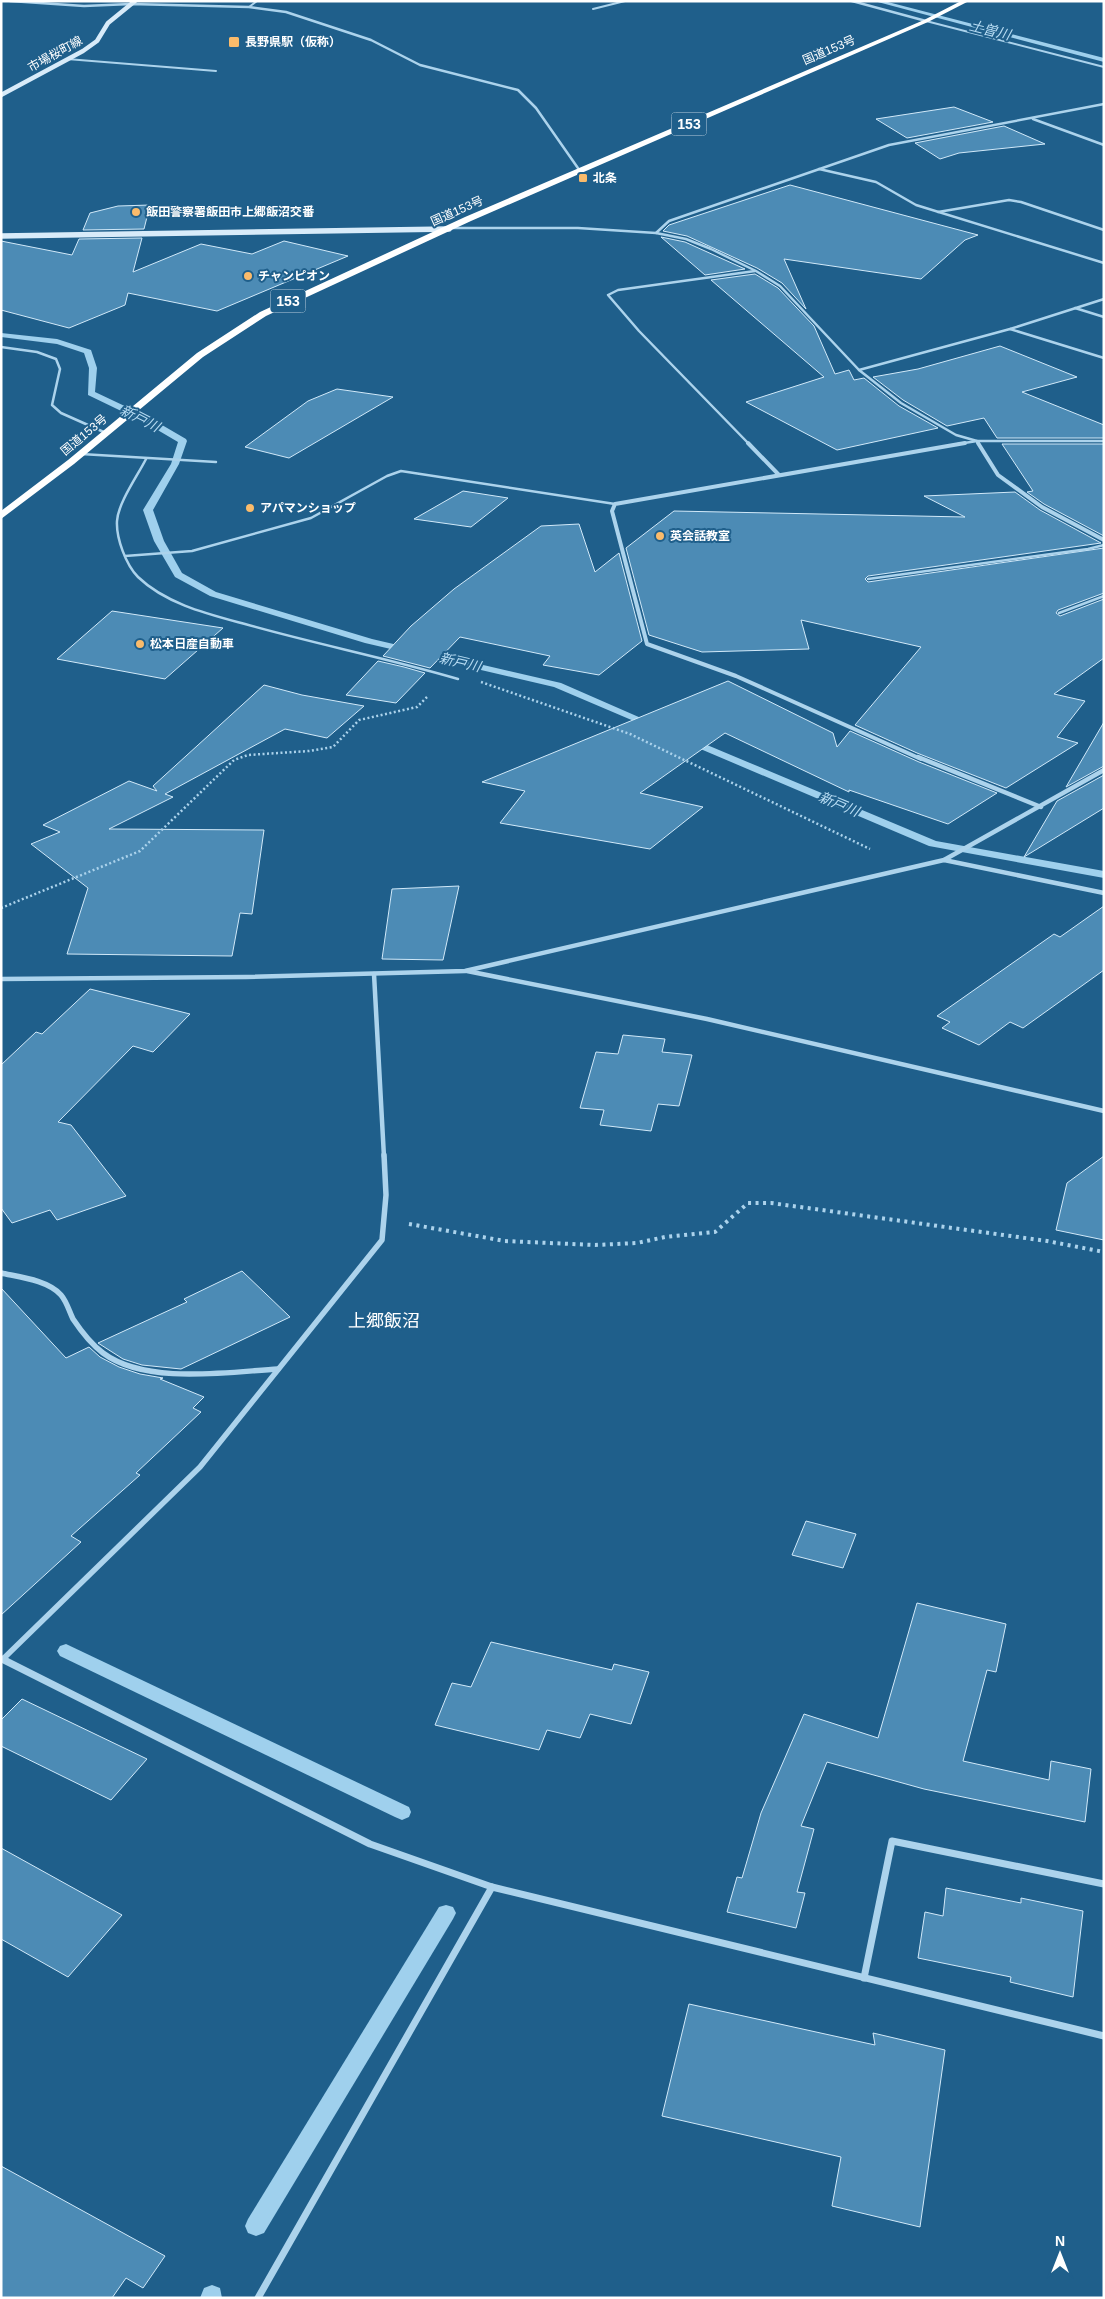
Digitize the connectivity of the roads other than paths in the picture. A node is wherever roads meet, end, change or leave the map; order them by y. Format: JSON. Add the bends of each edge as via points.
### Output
{"nodes":[{"id":1,"x":10,"y":1,"type":"edge"},
{"id":2,"x":257,"y":1,"type":"edge"},
{"id":3,"x":625,"y":1,"type":"edge"},
{"id":4,"x":852,"y":1,"type":"edge"},
{"id":5,"x":966,"y":1,"type":"edge"},
{"id":6,"x":133,"y":3,"type":"edge"},
{"id":7,"x":249,"y":7,"type":"junction"},
{"id":8,"x":592,"y":9,"type":"dead end"},
{"id":9,"x":928,"y":20,"type":"junction"},
{"id":10,"x":67,"y":60,"type":"junction"},
{"id":11,"x":1104,"y":67,"type":"edge"},
{"id":12,"x":216,"y":71,"type":"dead end"},
{"id":13,"x":1,"y":95,"type":"edge"},
{"id":14,"x":1104,"y":104,"type":"edge"},
{"id":15,"x":1032,"y":118,"type":"junction"},
{"id":16,"x":1104,"y":145,"type":"edge"},
{"id":17,"x":818,"y":169,"type":"junction"},
{"id":18,"x":580,"y":171,"type":"junction"},
{"id":19,"x":938,"y":212,"type":"junction"},
{"id":20,"x":449,"y":228,"type":"junction"},
{"id":21,"x":1104,"y":230,"type":"edge"},
{"id":22,"x":656,"y":233,"type":"junction"},
{"id":23,"x":1,"y":236,"type":"edge"},
{"id":24,"x":1104,"y":264,"type":"edge"},
{"id":25,"x":756,"y":271,"type":"junction"},
{"id":26,"x":1104,"y":299,"type":"edge"},
{"id":27,"x":1074,"y":308,"type":"junction"},
{"id":28,"x":1104,"y":317,"type":"edge"},
{"id":29,"x":1010,"y":329,"type":"junction"},
{"id":30,"x":1,"y":347,"type":"edge"},
{"id":31,"x":1104,"y":358,"type":"edge"},
{"id":32,"x":858,"y":370,"type":"junction"},
{"id":33,"x":106,"y":433,"type":"junction"},
{"id":34,"x":1104,"y":441,"type":"edge"},
{"id":35,"x":976,"y":442,"type":"junction"},
{"id":36,"x":81,"y":454,"type":"junction"},
{"id":37,"x":146,"y":459,"type":"junction"},
{"id":38,"x":216,"y":462,"type":"dead end"},
{"id":39,"x":779,"y":475,"type":"junction"},
{"id":40,"x":615,"y":504,"type":"junction"},
{"id":41,"x":1,"y":516,"type":"edge"},
{"id":42,"x":1104,"y":540,"type":"edge"},
{"id":43,"x":1104,"y":545,"type":"edge"},
{"id":44,"x":192,"y":551,"type":"joint"},
{"id":45,"x":144,"y":555,"type":"joint"},
{"id":46,"x":125,"y":556,"type":"junction"},
{"id":47,"x":868,"y":579,"type":"dead end"},
{"id":48,"x":1104,"y":596,"type":"edge"},
{"id":49,"x":1059,"y":613,"type":"dead end"},
{"id":50,"x":458,"y":678,"type":"road end"},
{"id":51,"x":1104,"y":770,"type":"edge"},
{"id":52,"x":1041,"y":807,"type":"junction"},
{"id":53,"x":946,"y":858,"type":"junction"},
{"id":54,"x":1104,"y":893,"type":"edge"},
{"id":55,"x":465,"y":971,"type":"junction"},
{"id":56,"x":374,"y":974,"type":"junction"},
{"id":57,"x":1,"y":979,"type":"edge"},
{"id":58,"x":1104,"y":1111,"type":"edge"},
{"id":59,"x":1,"y":1273,"type":"edge"},
{"id":60,"x":278,"y":1369,"type":"junction"},
{"id":61,"x":2,"y":1659,"type":"edge"},
{"id":62,"x":1104,"y":1884,"type":"edge"},
{"id":63,"x":492,"y":1887,"type":"junction"},
{"id":64,"x":864,"y":1978,"type":"junction"},
{"id":65,"x":1104,"y":2036,"type":"edge"},
{"id":66,"x":258,"y":2298,"type":"edge"}],
"edges":[{"from":1,"to":6,"type":"street","via":[[84,6]]},
{"from":2,"to":7,"type":"lane"},
{"from":3,"to":8,"type":"lane"},
{"from":4,"to":9,"type":"street"},
{"from":5,"to":9,"type":"highway","name":"国道153号","number":"153"},
{"from":6,"to":7,"type":"street"},
{"from":6,"to":10,"type":"main road","name":"市場桜町線","via":[[108,23],[96,41]]},
{"from":7,"to":18,"type":"street","via":[[286,12],[371,40],[420,65],[518,90],[536,108]]},
{"from":9,"to":11,"type":"lane"},
{"from":9,"to":18,"type":"highway","name":"国道153号","number":"153"},
{"from":10,"to":12,"type":"lane"},
{"from":10,"to":13,"type":"main road","name":"市場桜町線"},
{"from":14,"to":15,"type":"street"},
{"from":15,"to":16,"type":"street"},
{"from":15,"to":17,"type":"street","via":[[896,144]]},
{"from":17,"to":19,"type":"street","via":[[876,182],[916,205]]},
{"from":17,"to":22,"type":"street","via":[[669,221]]},
{"from":18,"to":20,"type":"highway","name":"国道153号","number":"153"},
{"from":19,"to":21,"type":"street","via":[[1009,200]]},
{"from":19,"to":24,"type":"street"},
{"from":20,"to":22,"type":"street","via":[[578,228]]},
{"from":20,"to":23,"type":"main road"},
{"from":20,"to":33,"type":"highway","name":"国道153号","number":"153","via":[[262,314],[200,355]]},
{"from":22,"to":25,"type":"street","via":[[686,239]]},
{"from":25,"to":32,"type":"street","via":[[780,286]]},
{"from":25,"to":39,"type":"street","via":[[618,290],[608,295]]},
{"from":26,"to":27,"type":"street"},
{"from":27,"to":28,"type":"street"},
{"from":27,"to":29,"type":"street"},
{"from":29,"to":31,"type":"street"},
{"from":29,"to":32,"type":"street"},
{"from":30,"to":33,"type":"street","via":[[37,352],[56,359],[60,369],[52,405]]},
{"from":32,"to":35,"type":"street","via":[[901,403],[956,435]]},
{"from":33,"to":36,"type":"highway","name":"国道153号","number":"153"},
{"from":34,"to":35,"type":"street"},
{"from":35,"to":39,"type":"street"},
{"from":35,"to":42,"type":"street","via":[[998,475],[1042,508]]},
{"from":36,"to":37,"type":"lane"},
{"from":36,"to":41,"type":"highway","name":"国道153号","number":"153"},
{"from":37,"to":38,"type":"lane"},
{"from":37,"to":46,"type":"lane","via":[[117,520]]},
{"from":39,"to":40,"type":"street"},
{"from":40,"to":44,"type":"lane","via":[[401,471],[311,518]]},
{"from":40,"to":52,"type":"street","via":[[612,511],[614,522],[647,644],[736,676],[936,765]]},
{"from":43,"to":47,"type":"lane"},
{"from":44,"to":45,"type":"lane"},
{"from":45,"to":46,"type":"lane"},
{"from":46,"to":50,"type":"lane","via":[[137,576],[160,592],[197,610],[292,638]]},
{"from":48,"to":49,"type":"lane"},
{"from":51,"to":52,"type":"street"},
{"from":52,"to":53,"type":"street"},
{"from":53,"to":54,"type":"street"},
{"from":53,"to":55,"type":"street"},
{"from":55,"to":56,"type":"street"},
{"from":55,"to":58,"type":"street","via":[[600,995]]},
{"from":56,"to":57,"type":"street"},
{"from":56,"to":60,"type":"street","via":[[386,1195],[382,1240]]},
{"from":59,"to":60,"type":"street","via":[[23,1277],[59,1294],[90,1341],[115,1360],[141,1369],[185,1373]]},
{"from":60,"to":61,"type":"street","via":[[200,1466]]},
{"from":61,"to":63,"type":"street","via":[[370,1844]]},
{"from":62,"to":64,"type":"street","via":[[892,1841]]},
{"from":63,"to":64,"type":"street"},
{"from":63,"to":66,"type":"street"},
{"from":64,"to":65,"type":"street"}]}
